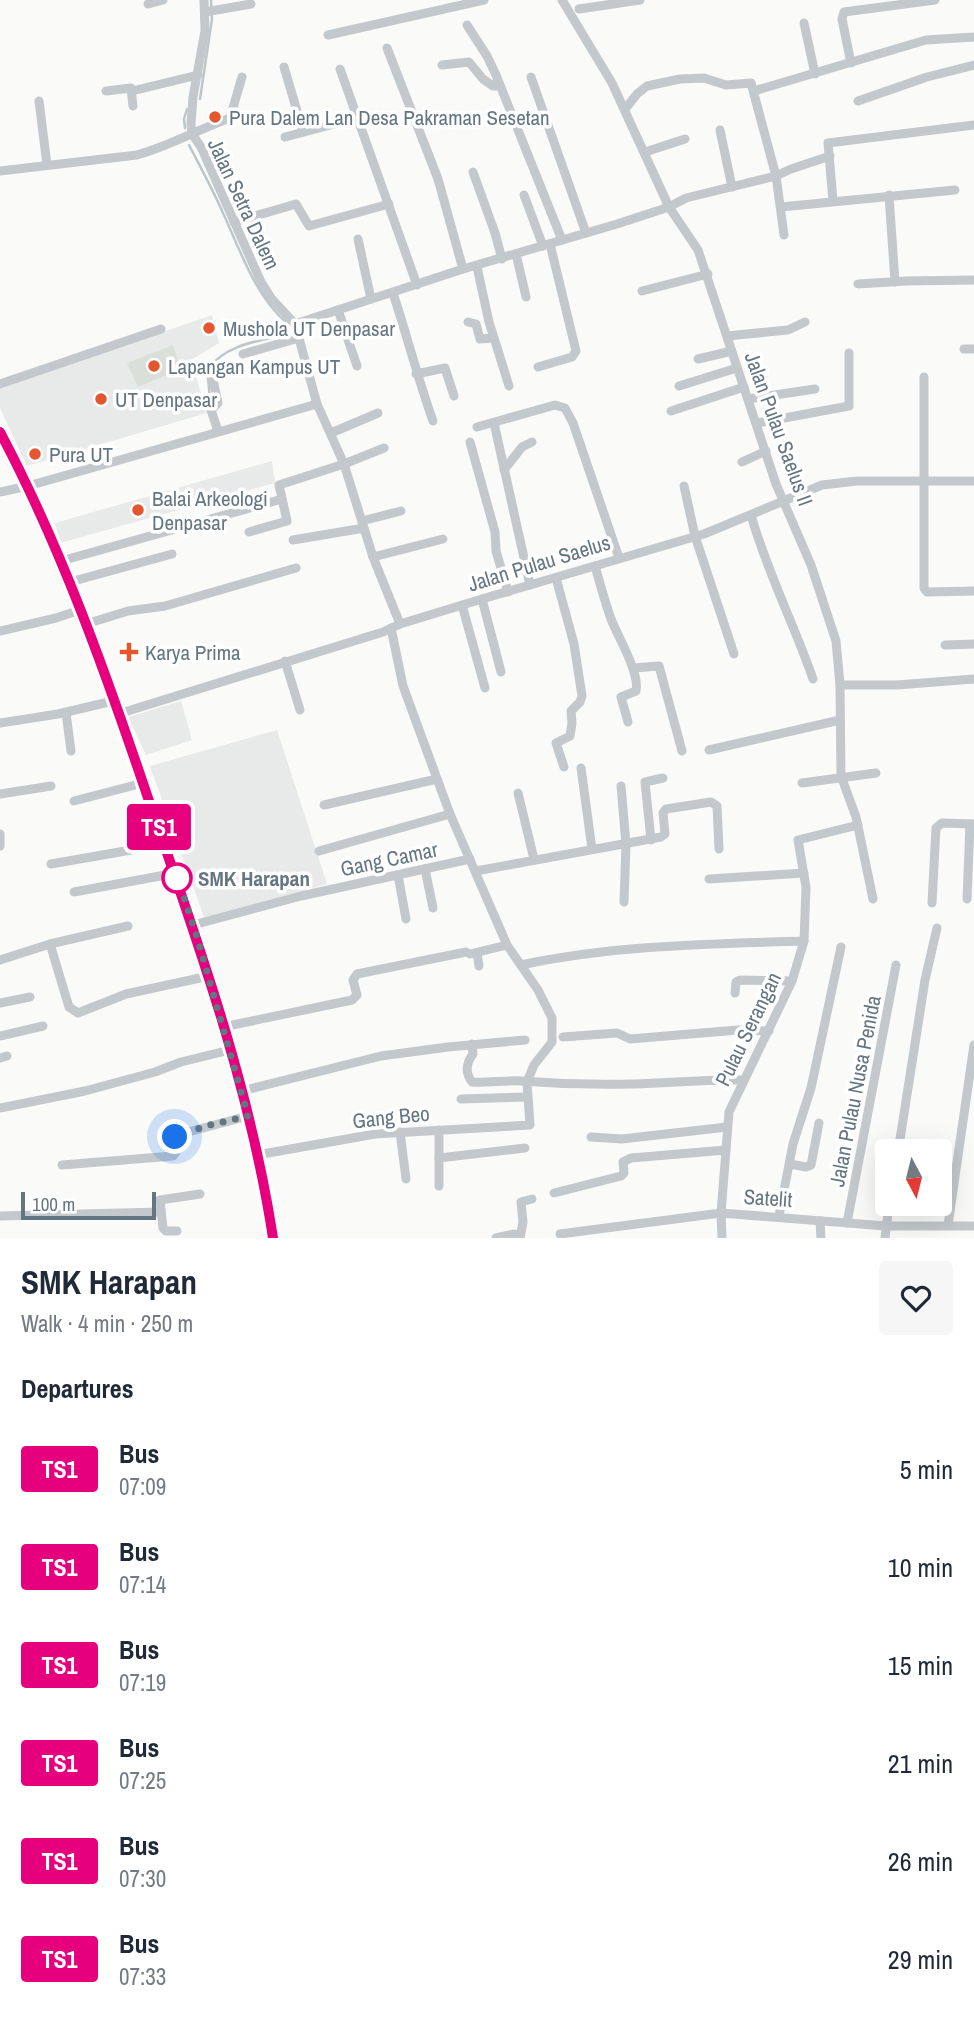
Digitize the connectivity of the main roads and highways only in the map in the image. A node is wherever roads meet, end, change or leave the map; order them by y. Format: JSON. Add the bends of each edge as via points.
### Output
{"nodes":[{"id":1,"x":0,"y":432,"type":"edge"},
{"id":2,"x":273,"y":1238,"type":"edge"}],
"edges":[{"from":1,"to":2,"type":"main road","via":[[70,582],[176,873],[242,1091]]}]}
